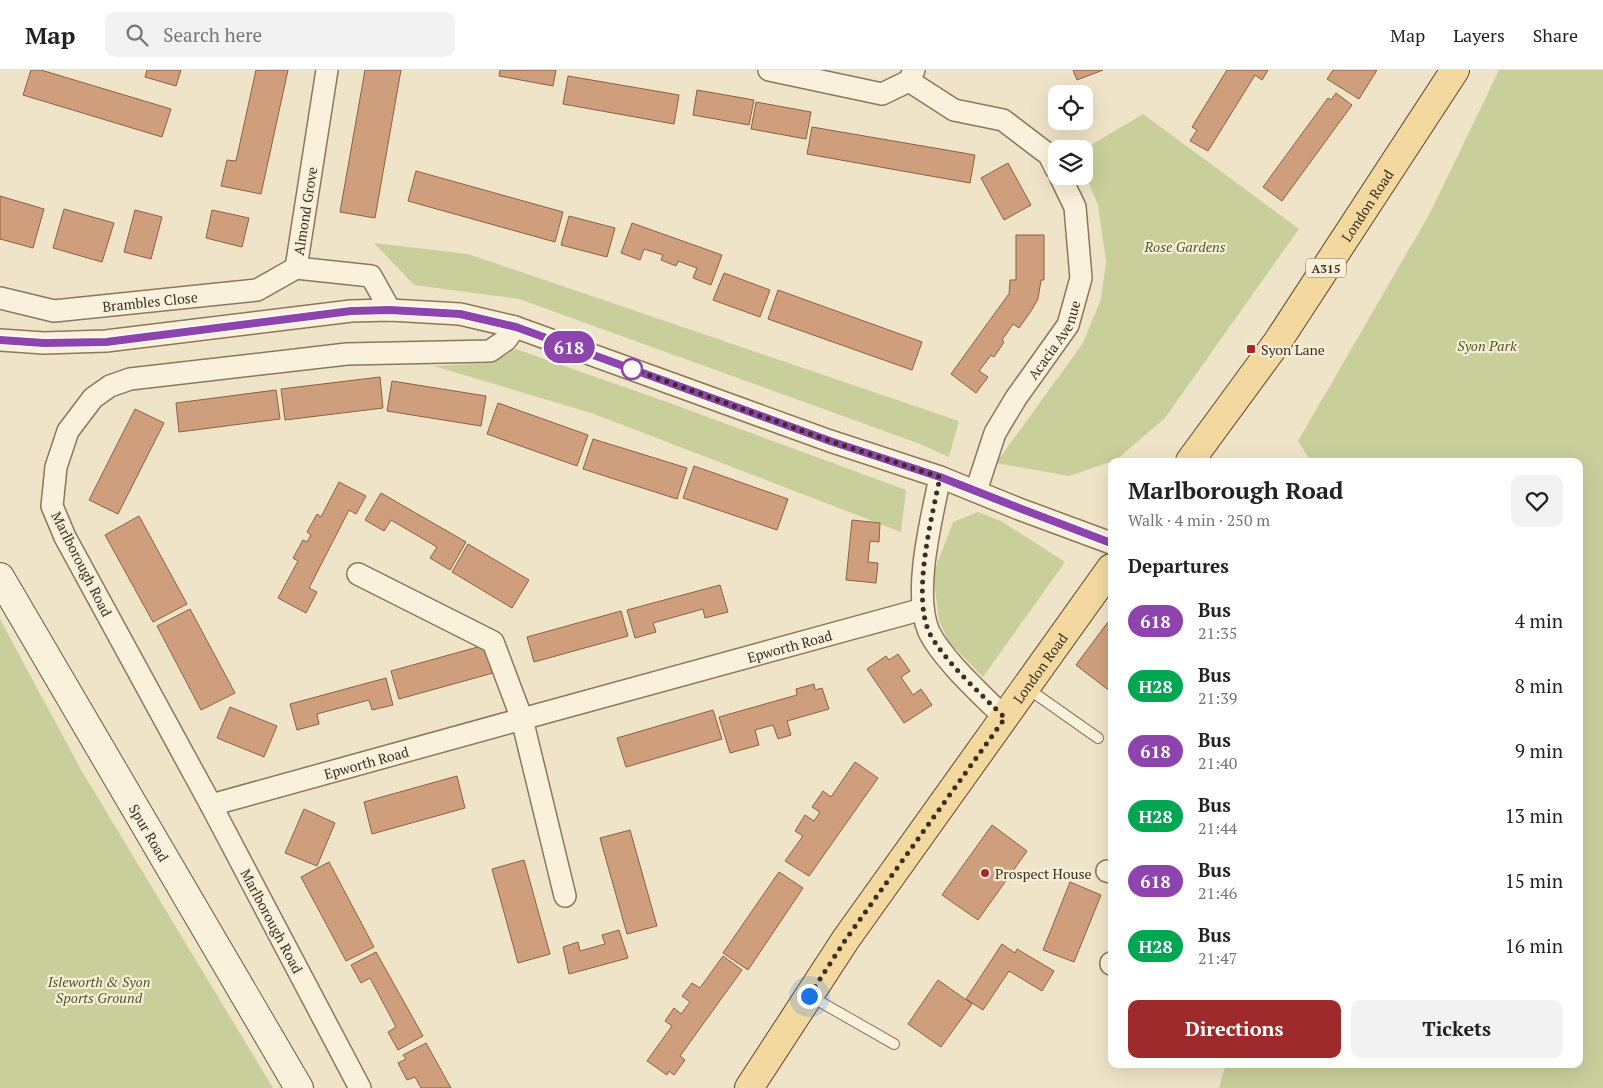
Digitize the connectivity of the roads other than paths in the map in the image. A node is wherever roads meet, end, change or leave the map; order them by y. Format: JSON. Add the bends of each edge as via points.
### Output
{"nodes":[{"id":1,"x":327,"y":70,"type":"edge"},
{"id":2,"x":769,"y":70,"type":"edge"},
{"id":3,"x":1455,"y":70,"type":"edge"},
{"id":4,"x":911,"y":75,"type":"edge"},
{"id":5,"x":1048,"y":154,"type":"edge"},
{"id":6,"x":1065,"y":185,"type":"edge"},
{"id":7,"x":296,"y":268,"type":"junction"},
{"id":8,"x":0,"y":298,"type":"edge"},
{"id":9,"x":390,"y":310,"type":"junction"},
{"id":10,"x":516,"y":327,"type":"junction"},
{"id":11,"x":0,"y":340,"type":"edge"},
{"id":12,"x":1192,"y":458,"type":"edge"},
{"id":13,"x":940,"y":477,"type":"junction"},
{"id":14,"x":976,"y":491,"type":"junction"},
{"id":15,"x":1108,"y":542,"type":"edge"},
{"id":16,"x":1108,"y":572,"type":"edge"},
{"id":17,"x":358,"y":574,"type":"dead end"},
{"id":18,"x":0,"y":577,"type":"edge"},
{"id":19,"x":923,"y":610,"type":"junction"},
{"id":20,"x":1026,"y":688,"type":"junction"},
{"id":21,"x":522,"y":718,"type":"junction"},
{"id":22,"x":1005,"y":718,"type":"junction"},
{"id":23,"x":1098,"y":738,"type":"dead end"},
{"id":24,"x":212,"y":805,"type":"junction"},
{"id":25,"x":565,"y":896,"type":"dead end"},
{"id":26,"x":809,"y":996,"type":"junction"},
{"id":27,"x":894,"y":1044,"type":"dead end"},
{"id":28,"x":299,"y":1088,"type":"edge"},
{"id":29,"x":360,"y":1088,"type":"edge"},
{"id":30,"x":749,"y":1088,"type":"edge"}],
"edges":[{"from":1,"to":7,"type":"street","name":"Almond Grove"},
{"from":2,"to":4,"type":"street","via":[[882,94]]},
{"from":3,"to":12,"type":"main road","name":"London Road","number":"A315","via":[[1278,341]]},
{"from":4,"to":5,"type":"street","via":[[954,110],[1003,120]]},
{"from":6,"to":14,"type":"street","name":"Acacia Avenue","via":[[1076,207],[1081,278],[1068,325],[1016,398],[995,434]]},
{"from":7,"to":8,"type":"street","name":"Brambles Close","via":[[257,290],[54,311]]},
{"from":7,"to":9,"type":"street","name":"Almond Grove","via":[[371,276]]},
{"from":9,"to":10,"type":"street","via":[[460,314]]},
{"from":9,"to":11,"type":"street","via":[[351,311],[106,342]]},
{"from":10,"to":13,"type":"street","via":[[830,441]]},
{"from":10,"to":24,"type":"street","name":"Marlborough Road","via":[[506,340],[490,351],[347,354],[130,379],[110,386],[93,398],[68,430],[56,467],[52,506],[65,537]]},
{"from":13,"to":14,"type":"street"},
{"from":13,"to":19,"type":"street","via":[[926,546]]},
{"from":14,"to":15,"type":"street"},
{"from":16,"to":20,"type":"main road","name":"London Road"},
{"from":17,"to":21,"type":"street","via":[[493,642]]},
{"from":18,"to":28,"type":"main road","name":"Spur Road"},
{"from":19,"to":21,"type":"street","name":"Epworth Road"},
{"from":19,"to":22,"type":"street","via":[[929,631],[944,655]]},
{"from":20,"to":22,"type":"main road","name":"London Road"},
{"from":20,"to":23,"type":"lane"},
{"from":21,"to":24,"type":"street","name":"Epworth Road"},
{"from":21,"to":25,"type":"street"},
{"from":22,"to":26,"type":"main road","name":"London Road","via":[[846,939]]},
{"from":24,"to":29,"type":"street","name":"Marlborough Road"},
{"from":26,"to":27,"type":"lane"},
{"from":26,"to":30,"type":"main road","name":"London Road"}]}
